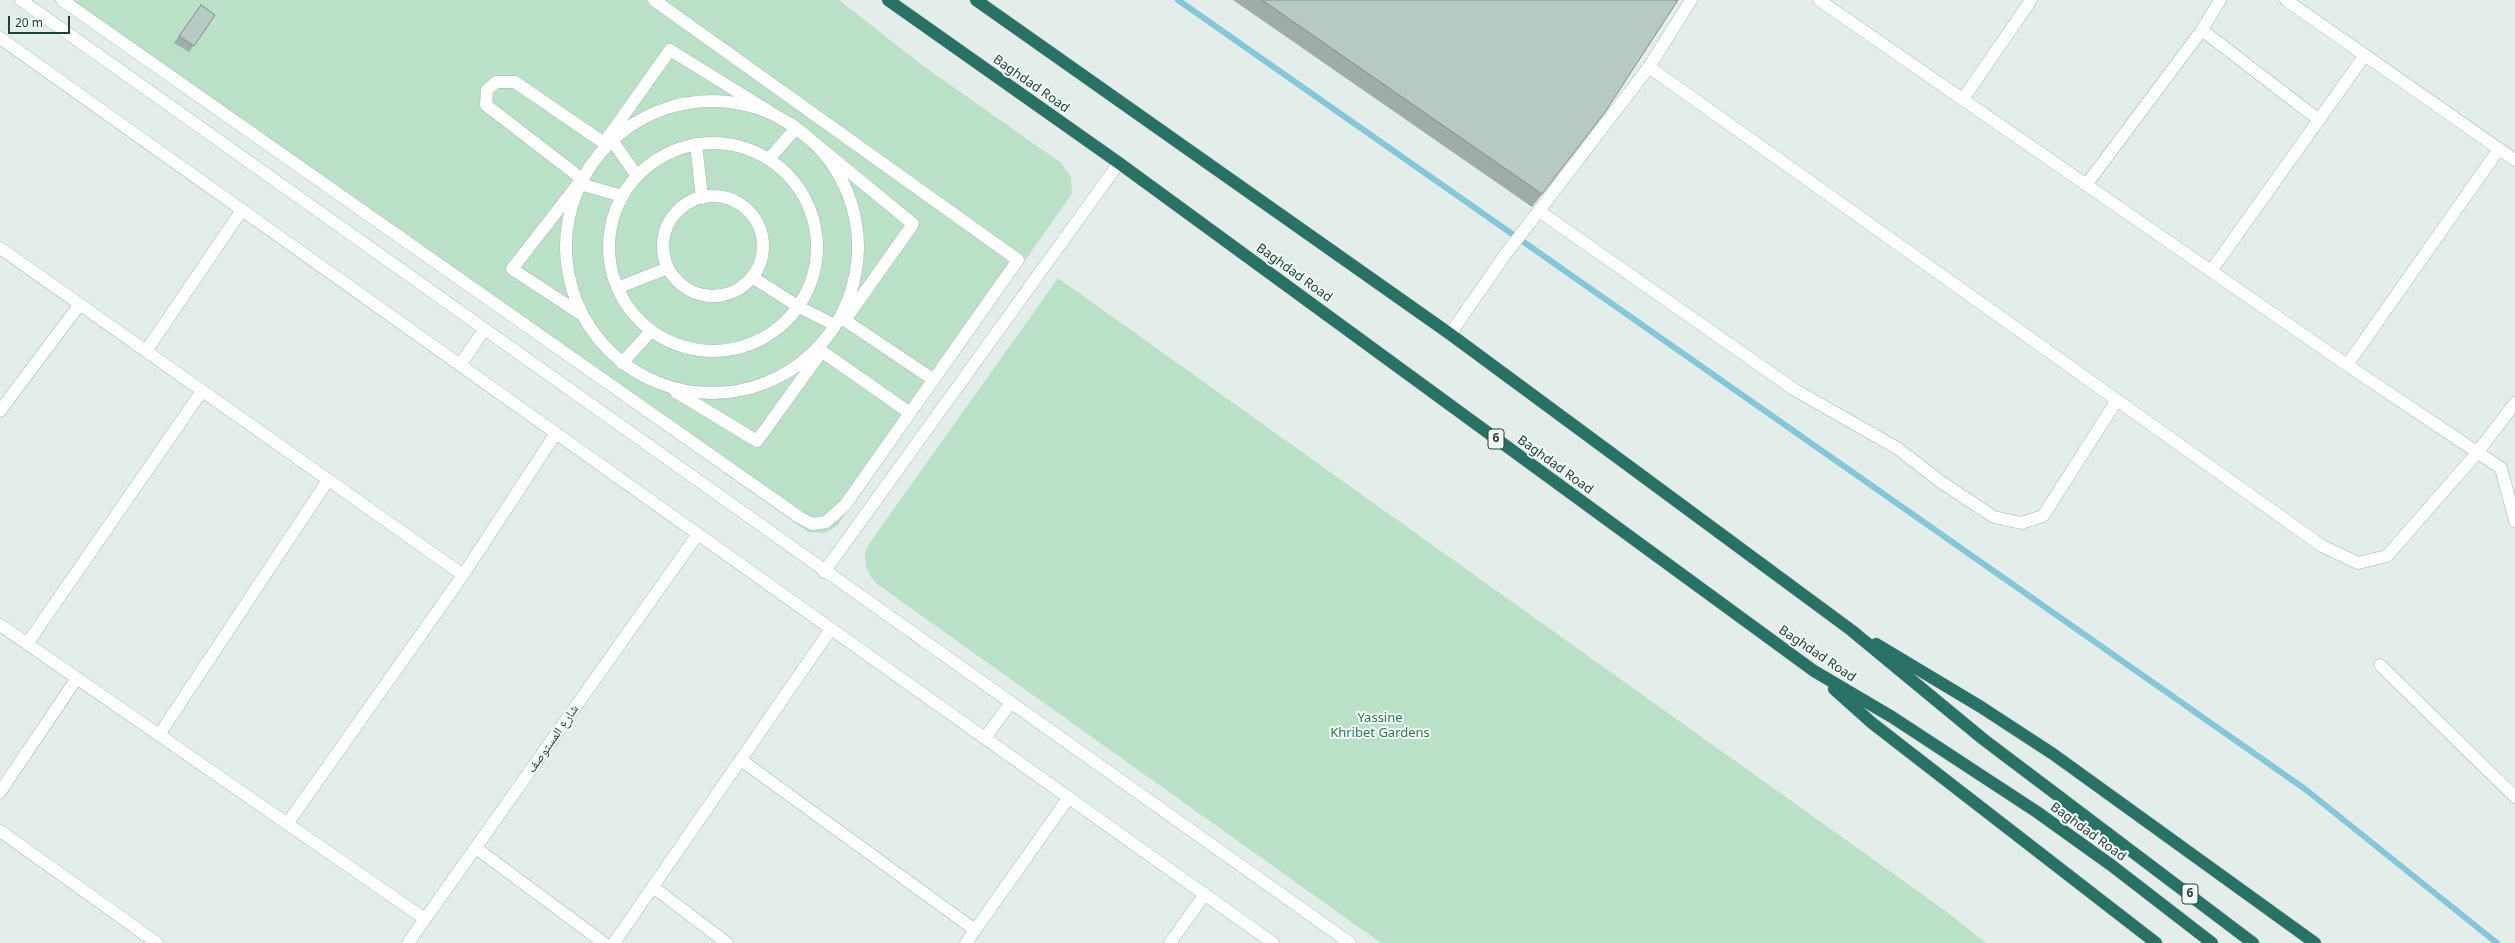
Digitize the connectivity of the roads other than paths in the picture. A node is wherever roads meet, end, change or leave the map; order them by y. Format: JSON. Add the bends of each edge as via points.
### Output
{"nodes":[{"id":1,"x":20,"y":0,"type":"edge"},
{"id":2,"x":62,"y":0,"type":"edge"},
{"id":3,"x":654,"y":0,"type":"edge"},
{"id":4,"x":888,"y":0,"type":"edge"},
{"id":5,"x":976,"y":0,"type":"edge"},
{"id":6,"x":1691,"y":0,"type":"edge"},
{"id":7,"x":1819,"y":0,"type":"edge"},
{"id":8,"x":1841,"y":0,"type":"edge"},
{"id":9,"x":2031,"y":0,"type":"edge"},
{"id":10,"x":2220,"y":0,"type":"edge"},
{"id":11,"x":2286,"y":0,"type":"edge"},
{"id":12,"x":1834,"y":10,"type":"junction"},
{"id":13,"x":2202,"y":30,"type":"junction"},
{"id":14,"x":0,"y":38,"type":"edge"},
{"id":15,"x":2365,"y":55,"type":"junction"},
{"id":16,"x":1649,"y":67,"type":"junction"},
{"id":17,"x":1963,"y":99,"type":"junction"},
{"id":18,"x":2319,"y":120,"type":"junction"},
{"id":19,"x":796,"y":128,"type":"junction"},
{"id":20,"x":611,"y":138,"type":"junction"},
{"id":21,"x":696,"y":144,"type":"junction"},
{"id":22,"x":2499,"y":149,"type":"junction"},
{"id":23,"x":769,"y":159,"type":"junction"},
{"id":24,"x":2515,"y":160,"type":"edge"},
{"id":25,"x":1119,"y":163,"type":"junction"},
{"id":26,"x":636,"y":176,"type":"junction"},
{"id":27,"x":581,"y":181,"type":"junction"},
{"id":28,"x":2086,"y":185,"type":"junction"},
{"id":29,"x":622,"y":196,"type":"junction"},
{"id":30,"x":702,"y":198,"type":"junction"},
{"id":31,"x":242,"y":210,"type":"junction"},
{"id":32,"x":1539,"y":211,"type":"junction"},
{"id":33,"x":0,"y":248,"type":"edge"},
{"id":34,"x":668,"y":268,"type":"junction"},
{"id":35,"x":2211,"y":271,"type":"junction"},
{"id":36,"x":752,"y":277,"type":"junction"},
{"id":37,"x":617,"y":288,"type":"junction"},
{"id":38,"x":80,"y":304,"type":"junction"},
{"id":39,"x":799,"y":307,"type":"junction"},
{"id":40,"x":581,"y":314,"type":"junction"},
{"id":41,"x":840,"y":320,"type":"junction"},
{"id":42,"x":484,"y":330,"type":"junction"},
{"id":43,"x":651,"y":331,"type":"junction"},
{"id":44,"x":1450,"y":334,"type":"junction"},
{"id":45,"x":820,"y":349,"type":"junction"},
{"id":46,"x":146,"y":351,"type":"junction"},
{"id":47,"x":622,"y":363,"type":"junction"},
{"id":48,"x":460,"y":365,"type":"junction"},
{"id":49,"x":2347,"y":365,"type":"junction"},
{"id":50,"x":934,"y":380,"type":"junction"},
{"id":51,"x":667,"y":386,"type":"junction"},
{"id":52,"x":202,"y":391,"type":"junction"},
{"id":53,"x":2117,"y":400,"type":"junction"},
{"id":54,"x":2515,"y":403,"type":"edge"},
{"id":55,"x":0,"y":411,"type":"edge"},
{"id":56,"x":910,"y":413,"type":"junction"},
{"id":57,"x":556,"y":433,"type":"junction"},
{"id":58,"x":2477,"y":453,"type":"junction"},
{"id":59,"x":328,"y":480,"type":"junction"},
{"id":60,"x":2515,"y":521,"type":"edge"},
{"id":61,"x":698,"y":534,"type":"junction"},
{"id":62,"x":824,"y":572,"type":"junction"},
{"id":63,"x":463,"y":576,"type":"junction"},
{"id":64,"x":0,"y":626,"type":"edge"},
{"id":65,"x":831,"y":629,"type":"junction"},
{"id":66,"x":1851,"y":630,"type":"junction"},
{"id":67,"x":27,"y":644,"type":"junction"},
{"id":68,"x":2380,"y":665,"type":"dead end"},
{"id":69,"x":1814,"y":671,"type":"junction"},
{"id":70,"x":77,"y":678,"type":"junction"},
{"id":71,"x":1010,"y":704,"type":"junction"},
{"id":72,"x":159,"y":735,"type":"junction"},
{"id":73,"x":985,"y":738,"type":"junction"},
{"id":74,"x":741,"y":760,"type":"junction"},
{"id":75,"x":0,"y":792,"type":"edge"},
{"id":76,"x":1069,"y":797,"type":"junction"},
{"id":77,"x":2515,"y":798,"type":"edge"},
{"id":78,"x":287,"y":824,"type":"junction"},
{"id":79,"x":0,"y":831,"type":"edge"},
{"id":80,"x":476,"y":848,"type":"junction"},
{"id":81,"x":653,"y":887,"type":"junction"},
{"id":82,"x":1205,"y":894,"type":"junction"},
{"id":83,"x":425,"y":920,"type":"junction"},
{"id":84,"x":975,"y":930,"type":"junction"},
{"id":85,"x":157,"y":943,"type":"edge"},
{"id":86,"x":408,"y":943,"type":"edge"},
{"id":87,"x":604,"y":943,"type":"edge"},
{"id":88,"x":614,"y":943,"type":"edge"},
{"id":89,"x":727,"y":943,"type":"edge"},
{"id":90,"x":966,"y":943,"type":"edge"},
{"id":91,"x":1170,"y":943,"type":"edge"},
{"id":92,"x":1273,"y":943,"type":"edge"},
{"id":93,"x":1350,"y":943,"type":"edge"},
{"id":94,"x":2156,"y":943,"type":"edge"},
{"id":95,"x":2212,"y":943,"type":"edge"},
{"id":96,"x":2253,"y":943,"type":"edge"},
{"id":97,"x":2315,"y":943,"type":"edge"}],
"edges":[{"from":1,"to":42,"type":"street"},
{"from":2,"to":56,"type":"street","via":[[812,524],[826,522],[845,505]]},
{"from":3,"to":50,"type":"street","via":[[1018,260]]},
{"from":4,"to":25,"type":"highway","name":"Baghdad Road","number":"6"},
{"from":5,"to":44,"type":"highway","name":"Baghdad Road","number":"6"},
{"from":6,"to":16,"type":"street"},
{"from":7,"to":12,"type":"street"},
{"from":8,"to":12,"type":"street"},
{"from":9,"to":17,"type":"street"},
{"from":10,"to":13,"type":"street"},
{"from":11,"to":15,"type":"street"},
{"from":12,"to":17,"type":"street"},
{"from":13,"to":18,"type":"street"},
{"from":13,"to":28,"type":"street"},
{"from":14,"to":31,"type":"street"},
{"from":15,"to":18,"type":"street"},
{"from":15,"to":22,"type":"street"},
{"from":16,"to":32,"type":"street"},
{"from":16,"to":53,"type":"street"},
{"from":17,"to":28,"type":"street"},
{"from":18,"to":35,"type":"street"},
{"from":19,"to":20,"type":"street","via":[[773,114],[746,105],[719,101],[692,102],[664,109],[639,120]]},
{"from":19,"to":20,"type":"street","via":[[670,50]]},
{"from":19,"to":23,"type":"street"},
{"from":19,"to":41,"type":"street","via":[[818,147],[836,170],[849,196],[857,224],[858,252],[854,281]]},
{"from":19,"to":41,"type":"street","via":[[913,224]]},
{"from":20,"to":26,"type":"street"},
{"from":20,"to":27,"type":"street"},
{"from":20,"to":27,"type":"street","via":[[604,142],[515,82],[496,82],[487,90],[486,105]]},
{"from":21,"to":23,"type":"street","via":[[716,142],[737,145]]},
{"from":21,"to":26,"type":"street","via":[[676,149],[658,158]]},
{"from":21,"to":30,"type":"street"},
{"from":22,"to":24,"type":"street"},
{"from":22,"to":49,"type":"street"},
{"from":23,"to":39,"type":"street","via":[[790,176],[802,192],[817,230],[818,251],[815,271]]},
{"from":25,"to":62,"type":"street"},
{"from":25,"to":69,"type":"highway","name":"Baghdad Road","number":"6"},
{"from":26,"to":29,"type":"street"},
{"from":27,"to":29,"type":"street"},
{"from":27,"to":40,"type":"street","via":[[571,205],[566,232],[566,260],[571,288]]},
{"from":27,"to":40,"type":"street","via":[[512,269]]},
{"from":28,"to":35,"type":"street"},
{"from":29,"to":37,"type":"street","via":[[611,223],[608,244],[609,264]]},
{"from":30,"to":34,"type":"street","via":[[685,205],[669,223],[663,246]]},
{"from":30,"to":36,"type":"street","via":[[720,197],[732,200],[752,215],[758,225],[763,248],[761,260]]},
{"from":31,"to":46,"type":"street"},
{"from":31,"to":48,"type":"street"},
{"from":32,"to":44,"type":"street"},
{"from":32,"to":53,"type":"street","via":[[1795,390],[1898,448],[1941,482],[1994,518],[2021,523],[2043,516]]},
{"from":33,"to":38,"type":"street"},
{"from":34,"to":36,"type":"street","via":[[684,286],[705,295],[729,293],[740,288]]},
{"from":34,"to":37,"type":"street"},
{"from":35,"to":49,"type":"street"},
{"from":36,"to":39,"type":"street"},
{"from":37,"to":43,"type":"street","via":[[636,318]]},
{"from":38,"to":46,"type":"street"},
{"from":38,"to":55,"type":"street"},
{"from":39,"to":41,"type":"street"},
{"from":39,"to":43,"type":"street","via":[[784,324],[767,336],[749,345],[729,350],[688,348],[669,342]]},
{"from":40,"to":47,"type":"street","via":[[593,333]]},
{"from":41,"to":45,"type":"street"},
{"from":41,"to":50,"type":"street"},
{"from":42,"to":48,"type":"street"},
{"from":42,"to":62,"type":"street"},
{"from":43,"to":47,"type":"street"},
{"from":44,"to":66,"type":"highway","name":"Baghdad Road","number":"6"},
{"from":45,"to":51,"type":"street","via":[[771,381],[746,389],[719,393],[693,392]]},
{"from":45,"to":51,"type":"street","via":[[757,441]]},
{"from":45,"to":56,"type":"street"},
{"from":46,"to":52,"type":"street"},
{"from":47,"to":51,"type":"street","via":[[643,376]]},
{"from":48,"to":57,"type":"street"},
{"from":49,"to":58,"type":"street"},
{"from":50,"to":56,"type":"street"},
{"from":52,"to":59,"type":"street"},
{"from":52,"to":67,"type":"street"},
{"from":53,"to":58,"type":"street","via":[[2322,546],[2358,562],[2387,556]]},
{"from":54,"to":58,"type":"street"},
{"from":57,"to":61,"type":"street"},
{"from":57,"to":63,"type":"street"},
{"from":58,"to":60,"type":"street","via":[[2501,468]]},
{"from":59,"to":63,"type":"street"},
{"from":59,"to":72,"type":"street"},
{"from":61,"to":65,"type":"street"},
{"from":61,"to":80,"type":"street","name":"شارع المستوصف"},
{"from":62,"to":71,"type":"street"},
{"from":63,"to":78,"type":"street"},
{"from":64,"to":67,"type":"street"},
{"from":65,"to":73,"type":"street"},
{"from":65,"to":74,"type":"street"},
{"from":66,"to":96,"type":"highway","name":"Baghdad Road","number":"6","via":[[1983,739]]},
{"from":66,"to":97,"type":"highway","via":[[1923,671],[2053,754]]},
{"from":67,"to":70,"type":"street"},
{"from":68,"to":77,"type":"street"},
{"from":69,"to":94,"type":"highway","via":[[1878,728]]},
{"from":69,"to":95,"type":"highway","name":"Baghdad Road","number":"6","via":[[1968,765],[2111,865]]},
{"from":70,"to":72,"type":"street"},
{"from":70,"to":75,"type":"street"},
{"from":71,"to":73,"type":"street"},
{"from":71,"to":93,"type":"street"},
{"from":72,"to":78,"type":"street"},
{"from":73,"to":76,"type":"street"},
{"from":74,"to":81,"type":"street"},
{"from":74,"to":84,"type":"street"},
{"from":76,"to":82,"type":"street"},
{"from":76,"to":84,"type":"street"},
{"from":78,"to":83,"type":"street"},
{"from":79,"to":85,"type":"street"},
{"from":80,"to":83,"type":"street","name":"شارع المستوصف"},
{"from":80,"to":87,"type":"street"},
{"from":81,"to":88,"type":"street"},
{"from":81,"to":89,"type":"street"},
{"from":82,"to":91,"type":"street"},
{"from":82,"to":92,"type":"street"},
{"from":83,"to":86,"type":"street","name":"شارع المستوصف"},
{"from":84,"to":90,"type":"street"}]}
